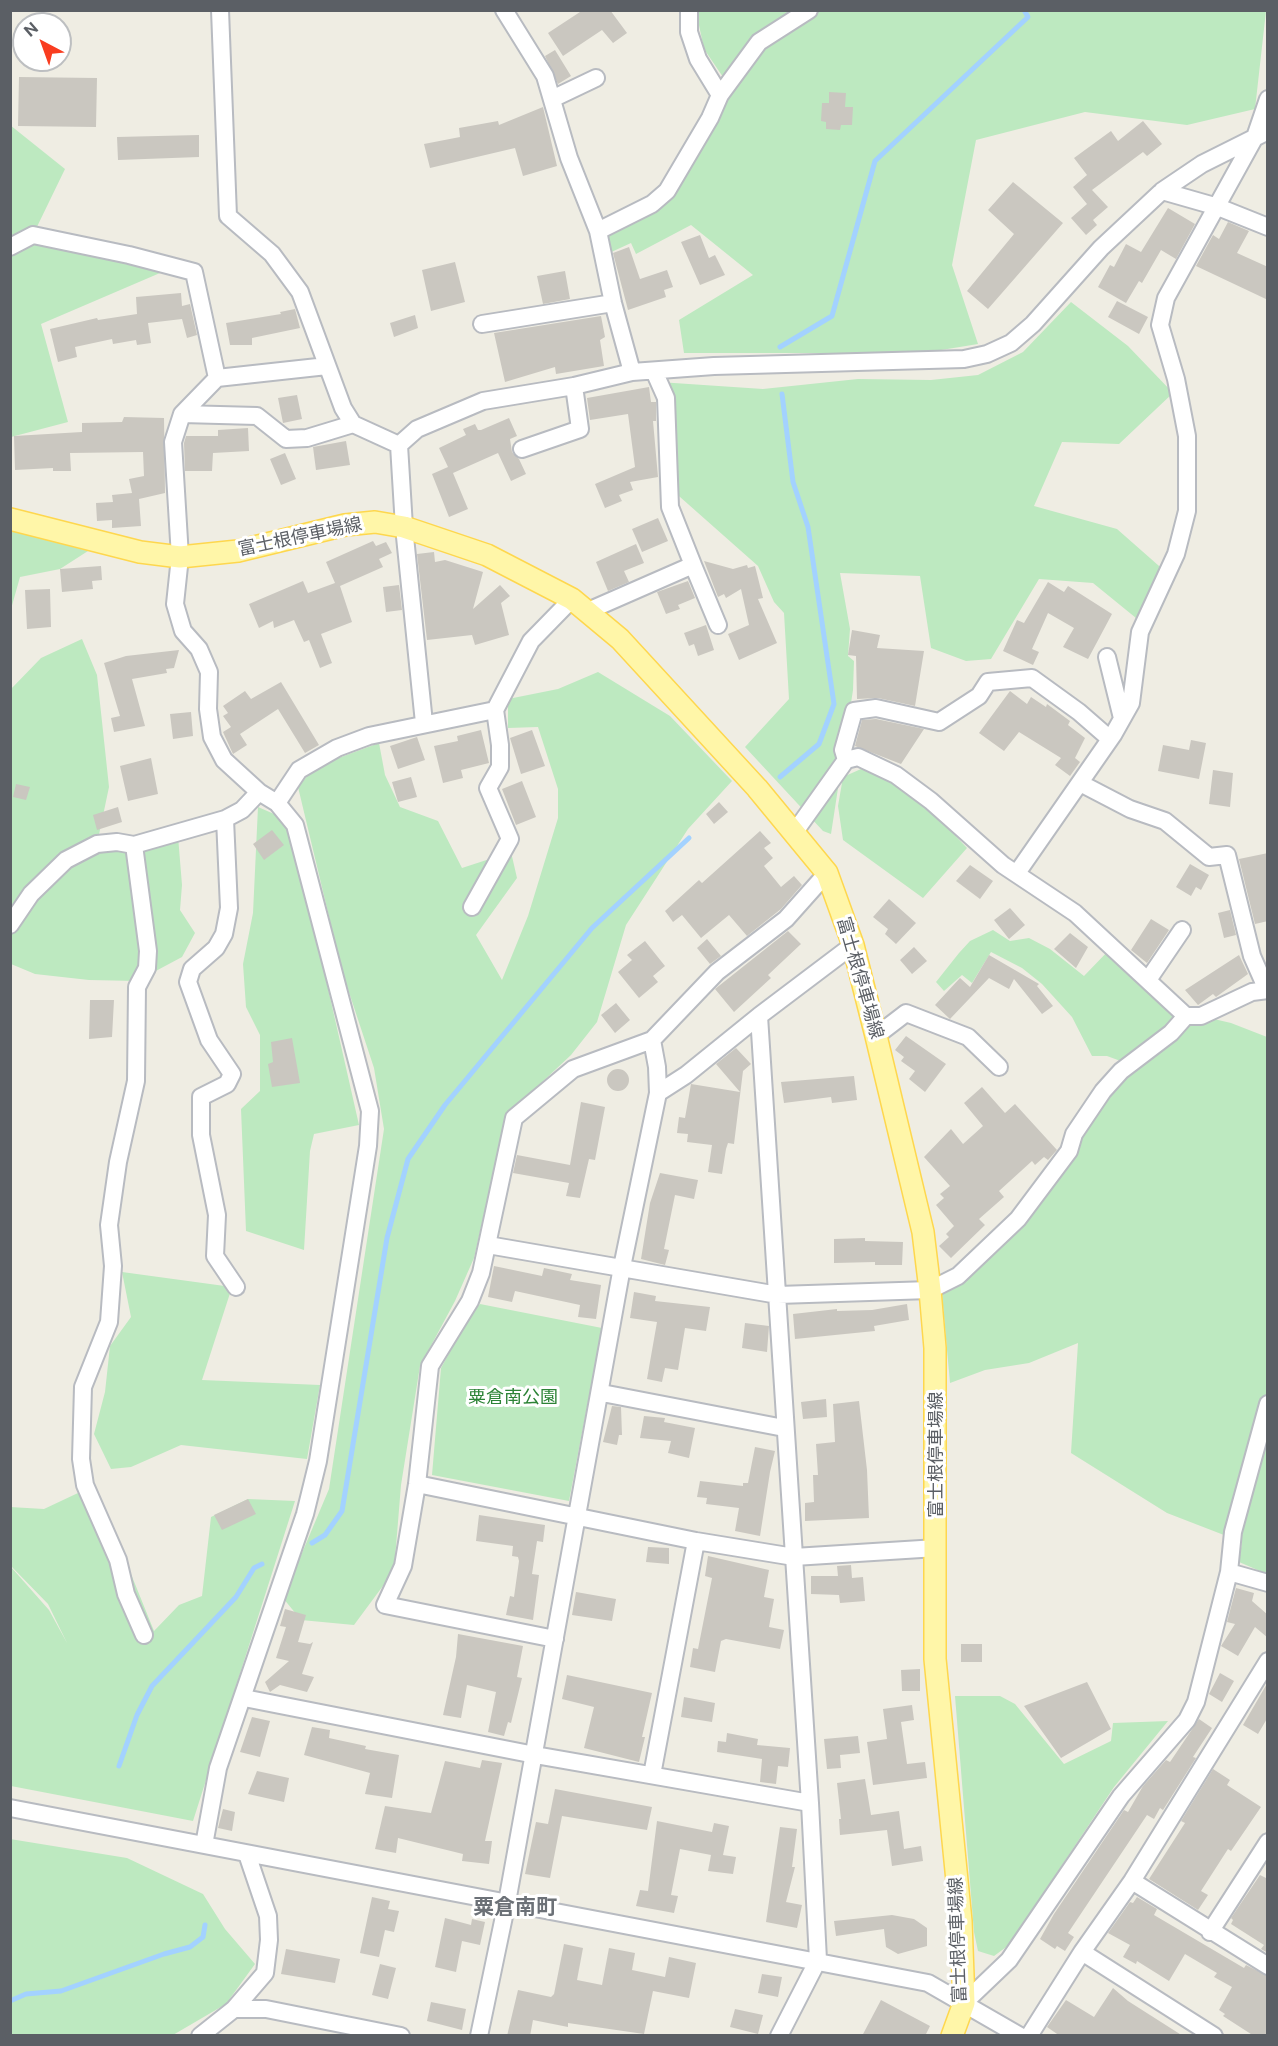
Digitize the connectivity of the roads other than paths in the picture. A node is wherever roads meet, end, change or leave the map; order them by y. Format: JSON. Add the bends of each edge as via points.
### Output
{"nodes":[{"id":1,"x":220,"y":10,"type":"edge"},
{"id":2,"x":504,"y":10,"type":"edge"},
{"id":3,"x":689,"y":10,"type":"edge"},
{"id":4,"x":809,"y":10,"type":"edge"},
{"id":5,"x":596,"y":78,"type":"dead end"},
{"id":6,"x":720,"y":95,"type":"junction"},
{"id":7,"x":552,"y":99,"type":"junction"},
{"id":8,"x":1268,"y":99,"type":"edge"},
{"id":9,"x":1261,"y":134,"type":"edge"},
{"id":10,"x":1162,"y":191,"type":"junction"},
{"id":11,"x":1218,"y":207,"type":"junction"},
{"id":12,"x":1268,"y":227,"type":"edge"},
{"id":13,"x":598,"y":231,"type":"junction"},
{"id":14,"x":10,"y":248,"type":"edge"},
{"id":15,"x":613,"y":303,"type":"junction"},
{"id":16,"x":482,"y":324,"type":"dead end"},
{"id":17,"x":327,"y":366,"type":"junction"},
{"id":18,"x":654,"y":371,"type":"junction"},
{"id":19,"x":632,"y":372,"type":"junction"},
{"id":20,"x":218,"y":378,"type":"junction"},
{"id":21,"x":574,"y":386,"type":"junction"},
{"id":22,"x":182,"y":414,"type":"junction"},
{"id":23,"x":353,"y":424,"type":"junction"},
{"id":24,"x":399,"y":446,"type":"junction"},
{"id":25,"x":522,"y":449,"type":"dead end"},
{"id":26,"x":10,"y":519,"type":"edge"},
{"id":27,"x":404,"y":527,"type":"junction"},
{"id":28,"x":180,"y":557,"type":"junction"},
{"id":29,"x":693,"y":565,"type":"junction"},
{"id":30,"x":580,"y":605,"type":"junction"},
{"id":31,"x":718,"y":625,"type":"dead end"},
{"id":32,"x":1107,"y":657,"type":"dead end"},
{"id":33,"x":495,"y":710,"type":"junction"},
{"id":34,"x":1122,"y":718,"type":"junction"},
{"id":35,"x":424,"y":723,"type":"junction"},
{"id":36,"x":1110,"y":739,"type":"junction"},
{"id":37,"x":846,"y":760,"type":"junction"},
{"id":38,"x":1080,"y":783,"type":"junction"},
{"id":39,"x":260,"y":792,"type":"junction"},
{"id":40,"x":277,"y":803,"type":"junction"},
{"id":41,"x":225,"y":819,"type":"junction"},
{"id":42,"x":794,"y":833,"type":"junction"},
{"id":43,"x":134,"y":845,"type":"junction"},
{"id":44,"x":827,"y":873,"type":"junction"},
{"id":45,"x":1017,"y":873,"type":"junction"},
{"id":46,"x":472,"y":907,"type":"dead end"},
{"id":47,"x":10,"y":925,"type":"edge"},
{"id":48,"x":1182,"y":930,"type":"dead end"},
{"id":49,"x":853,"y":945,"type":"junction"},
{"id":50,"x":1263,"y":966,"type":"edge"},
{"id":51,"x":1148,"y":980,"type":"junction"},
{"id":52,"x":1267,"y":990,"type":"edge"},
{"id":53,"x":759,"y":1016,"type":"junction"},
{"id":54,"x":1186,"y":1016,"type":"junction"},
{"id":55,"x":876,"y":1036,"type":"junction"},
{"id":56,"x":652,"y":1040,"type":"junction"},
{"id":57,"x":999,"y":1067,"type":"dead end"},
{"id":58,"x":658,"y":1093,"type":"junction"},
{"id":59,"x":488,"y":1245,"type":"junction"},
{"id":60,"x":622,"y":1267,"type":"junction"},
{"id":61,"x":236,"y":1287,"type":"dead end"},
{"id":62,"x":930,"y":1290,"type":"junction"},
{"id":63,"x":778,"y":1295,"type":"junction"},
{"id":64,"x":602,"y":1393,"type":"junction"},
{"id":65,"x":1268,"y":1404,"type":"edge"},
{"id":66,"x":784,"y":1428,"type":"junction"},
{"id":67,"x":417,"y":1484,"type":"junction"},
{"id":68,"x":578,"y":1517,"type":"junction"},
{"id":69,"x":696,"y":1541,"type":"junction"},
{"id":70,"x":937,"y":1548,"type":"junction"},
{"id":71,"x":794,"y":1557,"type":"junction"},
{"id":72,"x":1228,"y":1572,"type":"junction"},
{"id":73,"x":1268,"y":1583,"type":"edge"},
{"id":74,"x":144,"y":1635,"type":"dead end"},
{"id":75,"x":555,"y":1639,"type":"junction"},
{"id":76,"x":1268,"y":1661,"type":"edge"},
{"id":77,"x":244,"y":1698,"type":"junction"},
{"id":78,"x":535,"y":1755,"type":"junction"},
{"id":79,"x":652,"y":1775,"type":"junction"},
{"id":80,"x":810,"y":1803,"type":"junction"},
{"id":81,"x":18,"y":1809,"type":"edge"},
{"id":82,"x":1268,"y":1842,"type":"edge"},
{"id":83,"x":204,"y":1845,"type":"junction"},
{"id":84,"x":247,"y":1854,"type":"junction"},
{"id":85,"x":1132,"y":1881,"type":"junction"},
{"id":86,"x":507,"y":1902,"type":"junction"},
{"id":87,"x":1210,"y":1932,"type":"junction"},
{"id":88,"x":1082,"y":1952,"type":"junction"},
{"id":89,"x":818,"y":1960,"type":"junction"},
{"id":90,"x":1268,"y":1966,"type":"edge"},
{"id":91,"x":964,"y":2003,"type":"junction"},
{"id":92,"x":234,"y":2009,"type":"junction"},
{"id":93,"x":200,"y":2036,"type":"edge"},
{"id":94,"x":401,"y":2036,"type":"edge"},
{"id":95,"x":479,"y":2036,"type":"edge"},
{"id":96,"x":780,"y":2036,"type":"edge"},
{"id":97,"x":952,"y":2036,"type":"edge"},
{"id":98,"x":1020,"y":2036,"type":"edge"},
{"id":99,"x":1029,"y":2036,"type":"edge"},
{"id":100,"x":1214,"y":2036,"type":"edge"}],
"edges":[{"from":1,"to":17,"type":"street","via":[[228,216],[272,254],[300,292]]},
{"from":2,"to":7,"type":"street","via":[[545,76]]},
{"from":3,"to":6,"type":"street","via":[[689,32],[698,59]]},
{"from":4,"to":6,"type":"street","via":[[759,42]]},
{"from":5,"to":7,"type":"street"},
{"from":6,"to":13,"type":"street","via":[[667,191],[652,204]]},
{"from":7,"to":13,"type":"street","via":[[569,158]]},
{"from":8,"to":9,"type":"street"},
{"from":9,"to":10,"type":"street","via":[[1202,164]]},
{"from":9,"to":11,"type":"street"},
{"from":10,"to":11,"type":"street"},
{"from":10,"to":18,"type":"street","via":[[1101,248],[1033,324],[1011,343],[987,354],[964,359]]},
{"from":11,"to":12,"type":"street"},
{"from":11,"to":34,"type":"street","via":[[1166,298],[1160,325],[1187,436],[1187,511],[1176,554],[1140,633],[1131,703]]},
{"from":13,"to":15,"type":"street"},
{"from":14,"to":20,"type":"street","via":[[33,235],[194,272]]},
{"from":15,"to":16,"type":"street"},
{"from":15,"to":19,"type":"street"},
{"from":17,"to":20,"type":"street"},
{"from":17,"to":23,"type":"street"},
{"from":18,"to":19,"type":"street"},
{"from":18,"to":29,"type":"street","via":[[666,398],[670,507]]},
{"from":19,"to":21,"type":"street"},
{"from":20,"to":22,"type":"street"},
{"from":21,"to":24,"type":"street","via":[[483,401],[417,429]]},
{"from":21,"to":25,"type":"street","via":[[580,429]]},
{"from":22,"to":23,"type":"street","via":[[257,416],[286,439],[307,438]]},
{"from":22,"to":28,"type":"street","via":[[173,442]]},
{"from":23,"to":24,"type":"street"},
{"from":24,"to":27,"type":"street"},
{"from":26,"to":28,"type":"main road","name":"富士根停車場線","via":[[140,552]]},
{"from":27,"to":28,"type":"main road","name":"富士根停車場線","via":[[375,522],[345,525],[238,551]]},
{"from":27,"to":30,"type":"main road","name":"富士根停車場線","via":[[487,555]]},
{"from":27,"to":35,"type":"street"},
{"from":28,"to":39,"type":"street","via":[[175,604],[183,631],[199,649],[209,672],[212,737],[224,760]]},
{"from":29,"to":30,"type":"street"},
{"from":29,"to":31,"type":"street"},
{"from":30,"to":33,"type":"street","via":[[531,641]]},
{"from":30,"to":42,"type":"main road","name":"富士根停車場線","via":[[648,670]]},
{"from":32,"to":34,"type":"street"},
{"from":33,"to":35,"type":"street"},
{"from":33,"to":46,"type":"street","via":[[500,767],[488,788],[510,839]]},
{"from":34,"to":36,"type":"street"},
{"from":35,"to":40,"type":"street","via":[[337,748],[299,770]]},
{"from":36,"to":37,"type":"street","via":[[1032,678],[988,682],[980,696],[939,722],[876,708],[854,711],[843,750]]},
{"from":36,"to":38,"type":"street"},
{"from":37,"to":42,"type":"street"},
{"from":37,"to":45,"type":"street","via":[[858,756],[896,775]]},
{"from":38,"to":45,"type":"street"},
{"from":38,"to":50,"type":"street","via":[[1130,809],[1165,821],[1209,857],[1227,855],[1252,956]]},
{"from":39,"to":40,"type":"street"},
{"from":39,"to":41,"type":"street","via":[[242,810]]},
{"from":40,"to":77,"type":"street","via":[[295,825],[303,847],[370,1111],[368,1146],[318,1461],[305,1514]]},
{"from":41,"to":43,"type":"street"},
{"from":41,"to":61,"type":"street","via":[[229,908],[224,934],[216,948],[192,969],[188,982],[209,1040],[232,1074],[227,1084],[201,1097],[201,1135],[217,1215],[215,1256]]},
{"from":42,"to":44,"type":"main road","name":"富士根停車場線"},
{"from":43,"to":47,"type":"street","via":[[97,844],[66,860],[31,894]]},
{"from":43,"to":74,"type":"street","via":[[147,968],[137,987],[136,1081],[109,1225],[113,1266],[109,1322],[83,1387],[81,1459],[85,1485],[118,1560],[126,1594]]},
{"from":44,"to":49,"type":"main road","name":"富士根停車場線"},
{"from":44,"to":56,"type":"street","via":[[786,919],[717,972]]},
{"from":45,"to":51,"type":"street","via":[[1075,913]]},
{"from":48,"to":51,"type":"street"},
{"from":49,"to":53,"type":"street"},
{"from":49,"to":55,"type":"main road","name":"富士根停車場線"},
{"from":50,"to":52,"type":"street"},
{"from":51,"to":54,"type":"street"},
{"from":52,"to":54,"type":"street","via":[[1252,992],[1201,1016]]},
{"from":53,"to":58,"type":"street"},
{"from":53,"to":63,"type":"street"},
{"from":54,"to":62,"type":"street","via":[[1171,1034],[1121,1071],[1103,1091],[1074,1134],[1069,1151],[1018,1219],[958,1276]]},
{"from":55,"to":57,"type":"street","via":[[906,1014],[968,1037]]},
{"from":55,"to":62,"type":"main road","name":"富士根停車場線","via":[[923,1232]]},
{"from":56,"to":58,"type":"street"},
{"from":56,"to":59,"type":"street","via":[[573,1069],[514,1118]]},
{"from":58,"to":60,"type":"street"},
{"from":59,"to":60,"type":"street"},
{"from":59,"to":67,"type":"street","via":[[470,1301],[430,1366]]},
{"from":60,"to":63,"type":"street"},
{"from":60,"to":64,"type":"street"},
{"from":62,"to":63,"type":"street"},
{"from":62,"to":70,"type":"main road","name":"富士根停車場線","via":[[935,1348]]},
{"from":63,"to":66,"type":"street"},
{"from":64,"to":66,"type":"street"},
{"from":64,"to":68,"type":"street"},
{"from":65,"to":72,"type":"street","via":[[1233,1532]]},
{"from":66,"to":71,"type":"street"},
{"from":67,"to":68,"type":"street"},
{"from":67,"to":75,"type":"street","via":[[403,1566],[385,1605]]},
{"from":68,"to":69,"type":"street"},
{"from":68,"to":75,"type":"street"},
{"from":69,"to":71,"type":"street"},
{"from":69,"to":79,"type":"street"},
{"from":70,"to":71,"type":"street"},
{"from":70,"to":91,"type":"main road","name":"富士根停車場線","via":[[935,1659],[961,1921]]},
{"from":71,"to":80,"type":"street"},
{"from":72,"to":73,"type":"street"},
{"from":72,"to":91,"type":"street","via":[[1196,1702],[1187,1720],[1121,1796],[1009,1960]]},
{"from":75,"to":78,"type":"street"},
{"from":76,"to":85,"type":"street"},
{"from":77,"to":78,"type":"street"},
{"from":77,"to":83,"type":"street","via":[[218,1768]]},
{"from":78,"to":79,"type":"street"},
{"from":78,"to":86,"type":"street"},
{"from":79,"to":80,"type":"street"},
{"from":80,"to":89,"type":"street"},
{"from":81,"to":83,"type":"street"},
{"from":82,"to":87,"type":"street"},
{"from":83,"to":84,"type":"street"},
{"from":84,"to":86,"type":"street"},
{"from":84,"to":92,"type":"street","via":[[268,1916],[269,1940],[266,1973]]},
{"from":85,"to":87,"type":"street"},
{"from":85,"to":88,"type":"street"},
{"from":86,"to":89,"type":"street"},
{"from":86,"to":95,"type":"street"},
{"from":87,"to":90,"type":"street"},
{"from":88,"to":99,"type":"street"},
{"from":88,"to":100,"type":"street"},
{"from":89,"to":91,"type":"street","via":[[928,1983]]},
{"from":89,"to":96,"type":"street"},
{"from":91,"to":97,"type":"main road","name":"富士根停車場線"},
{"from":91,"to":98,"type":"street"},
{"from":92,"to":93,"type":"street"},
{"from":92,"to":94,"type":"street","via":[[266,2009]]}]}
